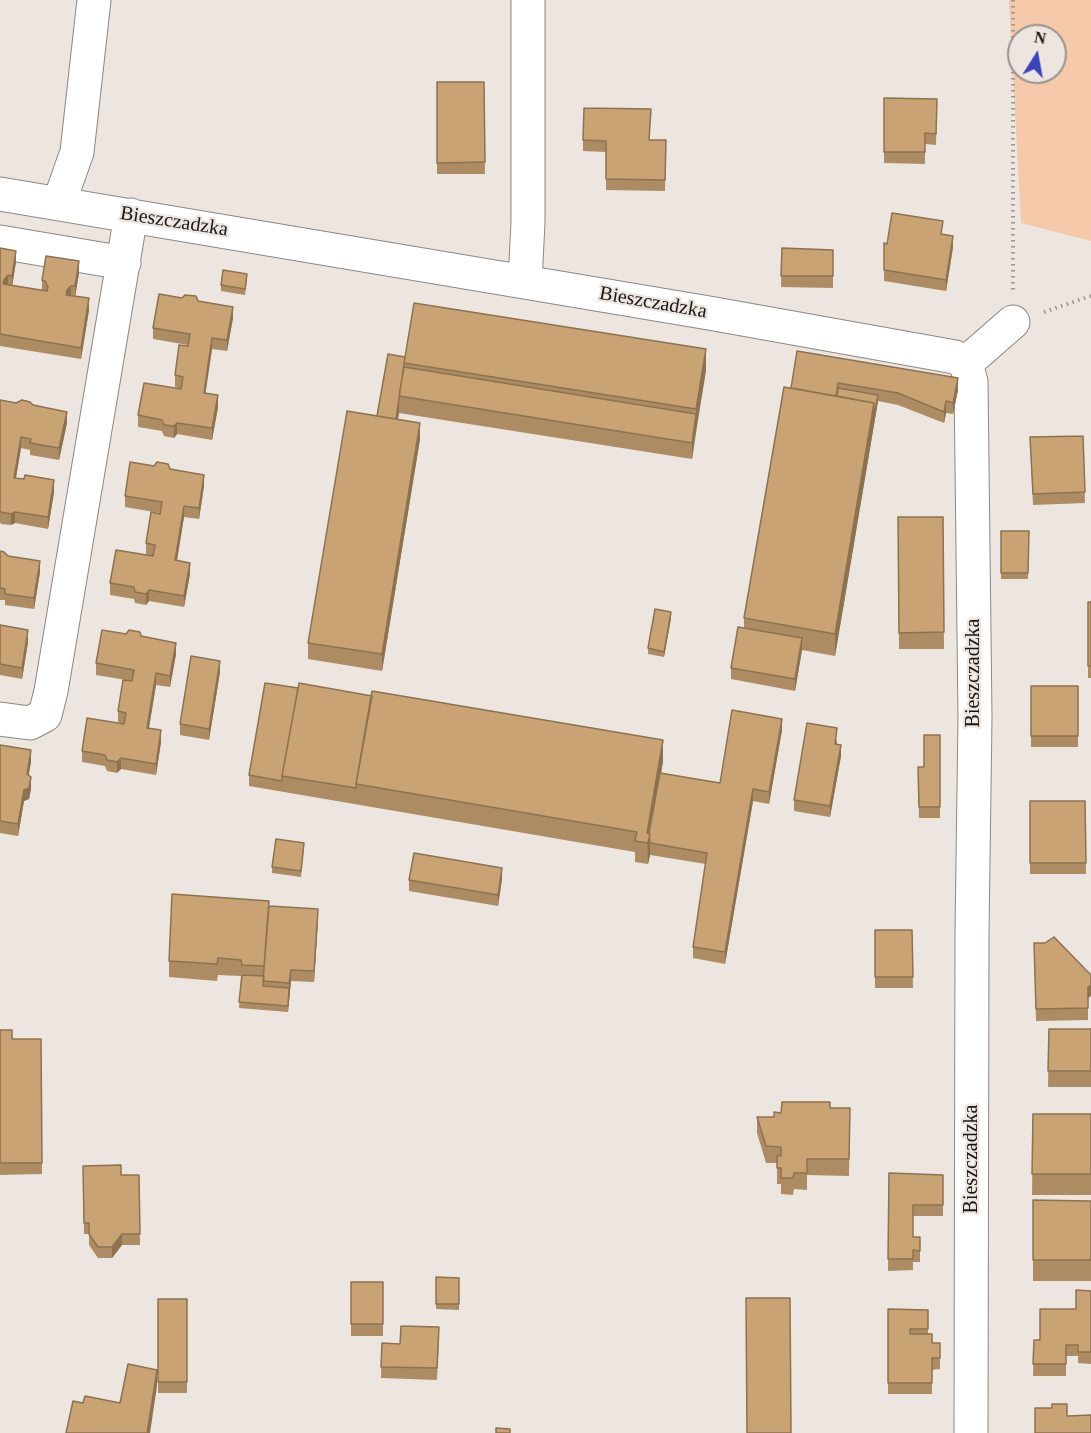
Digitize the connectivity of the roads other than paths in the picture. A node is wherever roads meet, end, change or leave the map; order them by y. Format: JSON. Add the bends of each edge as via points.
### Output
{"nodes":[{"id":1,"x":94,"y":0,"type":"edge"},
{"id":2,"x":528,"y":0,"type":"edge"},
{"id":3,"x":0,"y":194,"type":"edge"},
{"id":4,"x":59,"y":203,"type":"junction"},
{"id":5,"x":131,"y":216,"type":"junction"},
{"id":6,"x":0,"y":242,"type":"edge"},
{"id":7,"x":124,"y":263,"type":"junction"},
{"id":8,"x":525,"y":282,"type":"junction"},
{"id":9,"x":1013,"y":322,"type":"road end"},
{"id":10,"x":966,"y":363,"type":"junction"},
{"id":11,"x":0,"y":719,"type":"edge"},
{"id":12,"x":971,"y":1433,"type":"edge"}],
"edges":[{"from":1,"to":4,"type":"street","via":[[77,152]]},
{"from":2,"to":8,"type":"street"},
{"from":3,"to":4,"type":"street","name":"Bieszczadzka"},
{"from":4,"to":5,"type":"street","name":"Bieszczadzka"},
{"from":5,"to":7,"type":"street"},
{"from":5,"to":8,"type":"street","name":"Bieszczadzka"},
{"from":6,"to":7,"type":"street"},
{"from":7,"to":11,"type":"street","via":[[45,715],[30,723]]},
{"from":8,"to":10,"type":"street","name":"Bieszczadzka","via":[[955,357]]},
{"from":9,"to":10,"type":"street"},
{"from":10,"to":12,"type":"street","name":"Bieszczadzka","via":[[971,382],[975,717]]}]}
